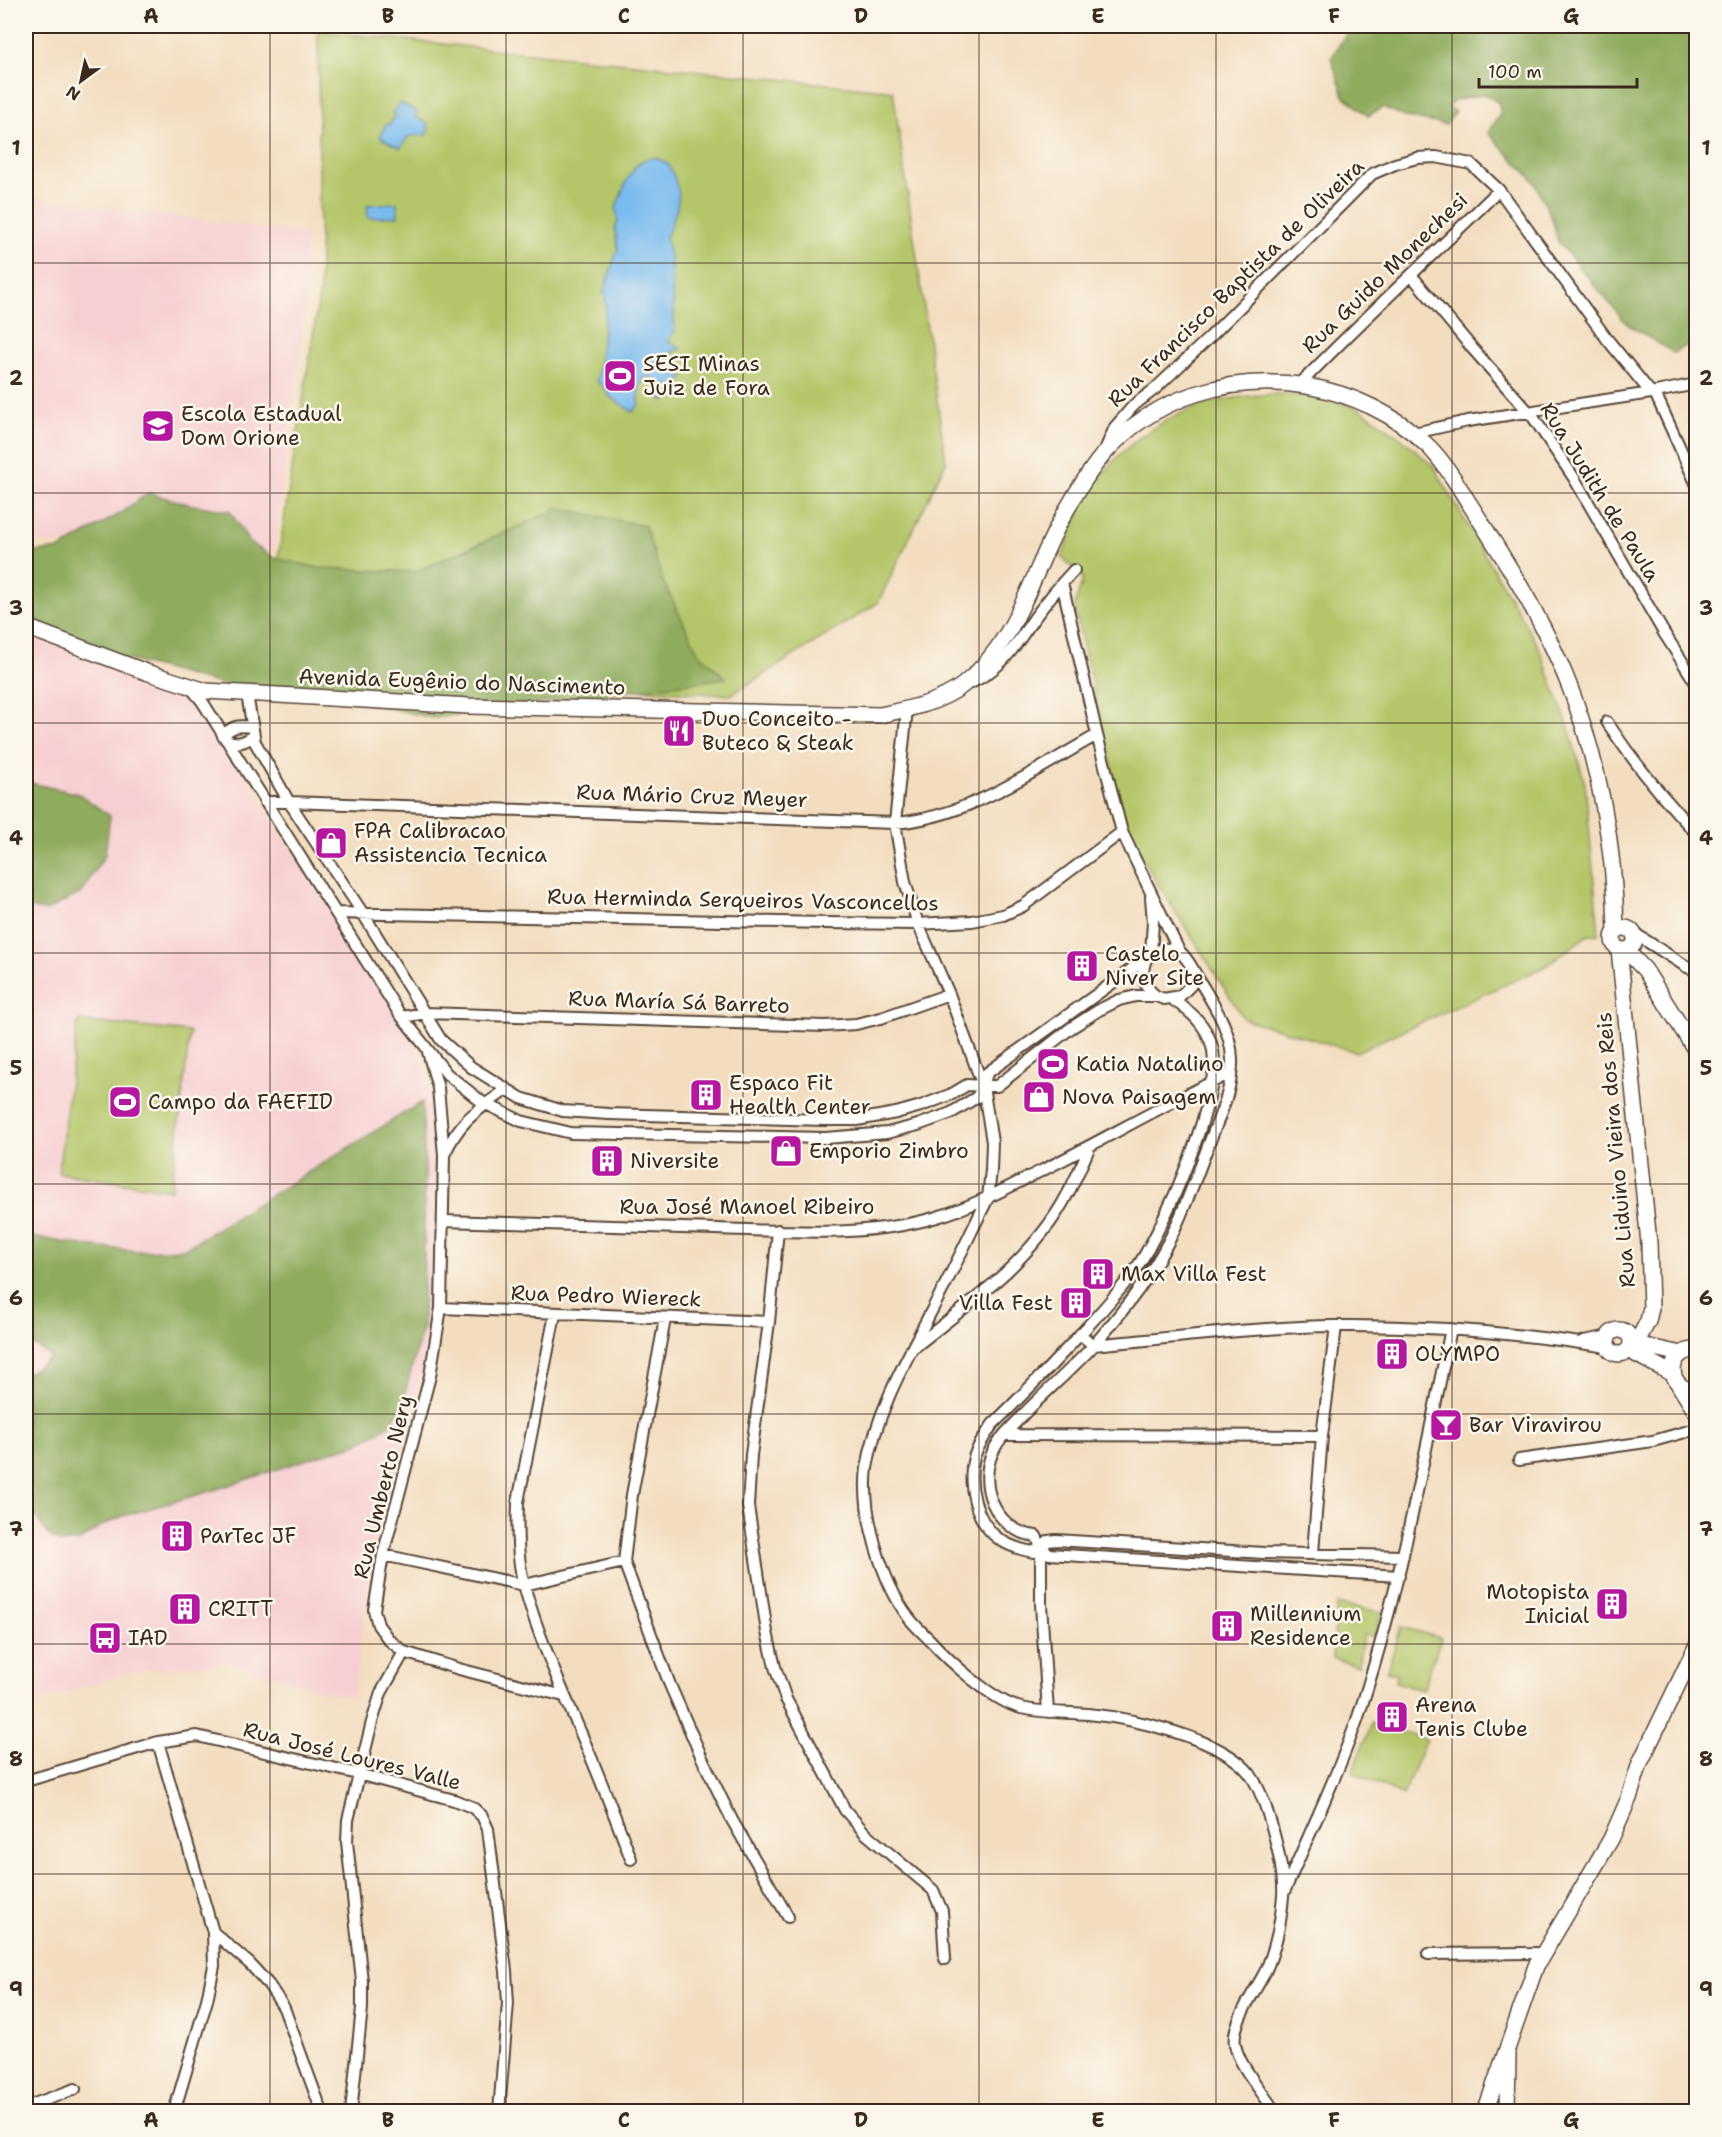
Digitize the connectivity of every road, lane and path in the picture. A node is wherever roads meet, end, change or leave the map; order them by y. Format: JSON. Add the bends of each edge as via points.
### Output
{"nodes":[{"id":1,"x":1499,"y":190,"type":"junction"},
{"id":2,"x":1412,"y":276,"type":"junction"},
{"id":3,"x":1696,"y":384,"type":"edge"},
{"id":4,"x":1299,"y":385,"type":"junction"},
{"id":5,"x":1653,"y":393,"type":"junction"},
{"id":6,"x":1529,"y":412,"type":"junction"},
{"id":7,"x":1414,"y":433,"type":"junction"},
{"id":8,"x":1103,"y":455,"type":"junction"},
{"id":9,"x":1696,"y":483,"type":"edge"},
{"id":10,"x":1074,"y":570,"type":"dead end"},
{"id":11,"x":1033,"y":583,"type":"junction"},
{"id":12,"x":1062,"y":583,"type":"junction"},
{"id":13,"x":26,"y":627,"type":"edge"},
{"id":14,"x":1696,"y":683,"type":"edge"},
{"id":15,"x":190,"y":686,"type":"junction"},
{"id":16,"x":960,"y":688,"type":"junction"},
{"id":17,"x":247,"y":694,"type":"junction"},
{"id":18,"x":907,"y":709,"type":"junction"},
{"id":19,"x":1607,"y":722,"type":"dead end"},
{"id":20,"x":252,"y":731,"type":"junction"},
{"id":21,"x":1097,"y":735,"type":"junction"},
{"id":22,"x":224,"y":738,"type":"junction"},
{"id":23,"x":265,"y":802,"type":"junction"},
{"id":24,"x":289,"y":802,"type":"junction"},
{"id":25,"x":895,"y":823,"type":"junction"},
{"id":26,"x":1122,"y":832,"type":"junction"},
{"id":27,"x":1696,"y":833,"type":"edge"},
{"id":28,"x":1150,"y":891,"type":"junction"},
{"id":29,"x":362,"y":912,"type":"junction"},
{"id":30,"x":336,"y":913,"type":"junction"},
{"id":31,"x":918,"y":924,"type":"junction"},
{"id":32,"x":1627,"y":939,"type":"junction"},
{"id":33,"x":1179,"y":951,"type":"junction"},
{"id":34,"x":1149,"y":957,"type":"junction"},
{"id":35,"x":1193,"y":969,"type":"junction"},
{"id":36,"x":1696,"y":970,"type":"edge"},
{"id":37,"x":949,"y":994,"type":"junction"},
{"id":38,"x":1156,"y":996,"type":"junction"},
{"id":39,"x":1172,"y":999,"type":"junction"},
{"id":40,"x":426,"y":1013,"type":"junction"},
{"id":41,"x":402,"y":1017,"type":"junction"},
{"id":42,"x":1038,"y":1036,"type":"junction"},
{"id":43,"x":1046,"y":1047,"type":"junction"},
{"id":44,"x":427,"y":1048,"type":"junction"},
{"id":45,"x":1696,"y":1051,"type":"edge"},
{"id":46,"x":1231,"y":1073,"type":"junction"},
{"id":47,"x":1213,"y":1081,"type":"junction"},
{"id":48,"x":982,"y":1086,"type":"junction"},
{"id":49,"x":506,"y":1090,"type":"junction"},
{"id":50,"x":486,"y":1104,"type":"junction"},
{"id":51,"x":609,"y":1114,"type":"junction"},
{"id":52,"x":722,"y":1117,"type":"junction"},
{"id":53,"x":825,"y":1120,"type":"junction"},
{"id":54,"x":608,"y":1134,"type":"junction"},
{"id":55,"x":721,"y":1136,"type":"junction"},
{"id":56,"x":826,"y":1138,"type":"junction"},
{"id":57,"x":1090,"y":1146,"type":"junction"},
{"id":58,"x":444,"y":1155,"type":"junction"},
{"id":59,"x":1184,"y":1171,"type":"junction"},
{"id":60,"x":1197,"y":1175,"type":"junction"},
{"id":61,"x":988,"y":1198,"type":"junction"},
{"id":62,"x":443,"y":1221,"type":"junction"},
{"id":63,"x":778,"y":1230,"type":"junction"},
{"id":64,"x":1149,"y":1247,"type":"junction"},
{"id":65,"x":1162,"y":1254,"type":"junction"},
{"id":66,"x":441,"y":1308,"type":"junction"},
{"id":67,"x":555,"y":1314,"type":"junction"},
{"id":68,"x":665,"y":1318,"type":"junction"},
{"id":69,"x":769,"y":1322,"type":"junction"},
{"id":70,"x":1336,"y":1326,"type":"junction"},
{"id":71,"x":1451,"y":1329,"type":"junction"},
{"id":72,"x":1080,"y":1334,"type":"junction"},
{"id":73,"x":1609,"y":1342,"type":"joint"},
{"id":74,"x":1094,"y":1345,"type":"junction"},
{"id":75,"x":1632,"y":1346,"type":"junction"},
{"id":76,"x":912,"y":1349,"type":"junction"},
{"id":77,"x":1696,"y":1350,"type":"edge"},
{"id":78,"x":1681,"y":1354,"type":"junction"},
{"id":79,"x":1676,"y":1379,"type":"junction"},
{"id":80,"x":1696,"y":1391,"type":"edge"},
{"id":81,"x":1696,"y":1412,"type":"edge"},
{"id":82,"x":1696,"y":1429,"type":"edge"},
{"id":83,"x":1004,"y":1435,"type":"junction"},
{"id":84,"x":1322,"y":1436,"type":"junction"},
{"id":85,"x":1519,"y":1460,"type":"dead end"},
{"id":86,"x":1041,"y":1547,"type":"junction"},
{"id":87,"x":1312,"y":1553,"type":"junction"},
{"id":88,"x":383,"y":1555,"type":"junction"},
{"id":89,"x":1403,"y":1557,"type":"junction"},
{"id":90,"x":624,"y":1562,"type":"junction"},
{"id":91,"x":1399,"y":1576,"type":"junction"},
{"id":92,"x":524,"y":1585,"type":"junction"},
{"id":93,"x":1696,"y":1647,"type":"edge"},
{"id":94,"x":404,"y":1652,"type":"junction"},
{"id":95,"x":564,"y":1696,"type":"junction"},
{"id":96,"x":1048,"y":1712,"type":"junction"},
{"id":97,"x":158,"y":1742,"type":"junction"},
{"id":98,"x":358,"y":1774,"type":"junction"},
{"id":99,"x":26,"y":1781,"type":"edge"},
{"id":100,"x":632,"y":1859,"type":"dead end"},
{"id":101,"x":1284,"y":1892,"type":"junction"},
{"id":102,"x":788,"y":1917,"type":"dead end"},
{"id":103,"x":213,"y":1932,"type":"junction"},
{"id":104,"x":1543,"y":1953,"type":"junction"},
{"id":105,"x":1428,"y":1954,"type":"dead end"},
{"id":106,"x":945,"y":1959,"type":"dead end"},
{"id":107,"x":1508,"y":2044,"type":"junction"},
{"id":108,"x":75,"y":2089,"type":"dead end"},
{"id":109,"x":26,"y":2107,"type":"edge"},
{"id":110,"x":174,"y":2112,"type":"edge"},
{"id":111,"x":322,"y":2112,"type":"edge"},
{"id":112,"x":351,"y":2112,"type":"edge"},
{"id":113,"x":500,"y":2112,"type":"edge"},
{"id":114,"x":1275,"y":2112,"type":"edge"},
{"id":115,"x":1485,"y":2112,"type":"edge"},
{"id":116,"x":1507,"y":2112,"type":"edge"}],
"edges":[{"from":1,"to":2,"type":"street","name":"Rua Guido Monechesi"},
{"from":1,"to":5,"type":"street","name":"Rua Francisco Baptista de Oliveira","via":[[1607,339]]},
{"from":1,"to":8,"type":"street","name":"Rua Francisco Baptista de Oliveira","via":[[1471,164],[1436,157],[1395,164],[1372,174],[1210,336],[1134,405],[1115,427]]},
{"from":2,"to":4,"type":"street","name":"Rua Guido Monechesi"},
{"from":2,"to":6,"type":"street","name":"Rua Judith de Paula"},
{"from":3,"to":5,"type":"street"},
{"from":4,"to":7,"type":"street","name":"Avenida Eugênio do Nascimento","via":[[1365,403]]},
{"from":4,"to":8,"type":"street","name":"Avenida Eugênio do Nascimento","via":[[1239,383],[1186,396],[1137,424]]},
{"from":5,"to":6,"type":"street"},
{"from":5,"to":9,"type":"street","name":"Rua Francisco Baptista de Oliveira"},
{"from":6,"to":7,"type":"street"},
{"from":6,"to":14,"type":"street","name":"Rua Judith de Paula","via":[[1574,478]]},
{"from":7,"to":32,"type":"street","name":"Avenida Eugênio do Nascimento","via":[[1456,482],[1512,570],[1569,684],[1600,792],[1616,906]]},
{"from":8,"to":11,"type":"street","name":"Avenida Eugênio do Nascimento","via":[[1060,521]]},
{"from":10,"to":12,"type":"street"},
{"from":11,"to":16,"type":"street","name":"Avenida Eugênio do Nascimento","via":[[1004,642]]},
{"from":11,"to":18,"type":"street","name":"Avenida Eugênio do Nascimento","via":[[997,637],[974,663]]},
{"from":12,"to":16,"type":"street","via":[[1005,660]]},
{"from":12,"to":21,"type":"street"},
{"from":13,"to":15,"type":"street","name":"Avenida Eugênio do Nascimento"},
{"from":15,"to":17,"type":"street","name":"Avenida Eugênio do Nascimento"},
{"from":15,"to":22,"type":"street"},
{"from":16,"to":18,"type":"street","name":"Avenida Eugênio do Nascimento"},
{"from":17,"to":18,"type":"street","name":"Avenida Eugênio do Nascimento","via":[[469,706],[769,714],[880,715]]},
{"from":17,"to":20,"type":"street"},
{"from":18,"to":25,"type":"street"},
{"from":19,"to":27,"type":"street","via":[[1662,797]]},
{"from":20,"to":22,"type":"street","via":[[236,726]]},
{"from":20,"to":22,"type":"street","via":[[242,743]]},
{"from":20,"to":24,"type":"street"},
{"from":21,"to":25,"type":"street","name":"Rua Mário Cruz Meyer","via":[[991,795],[938,817]]},
{"from":21,"to":26,"type":"street"},
{"from":22,"to":23,"type":"street"},
{"from":23,"to":24,"type":"street","name":"Rua Mário Cruz Meyer"},
{"from":23,"to":30,"type":"street"},
{"from":24,"to":25,"type":"street","name":"Rua Mário Cruz Meyer"},
{"from":24,"to":29,"type":"street"},
{"from":25,"to":31,"type":"street","via":[[904,882]]},
{"from":26,"to":28,"type":"street"},
{"from":26,"to":31,"type":"street","name":"Rua Herminda Serqueiros Vasconcellos","via":[[1023,906],[972,921]]},
{"from":28,"to":33,"type":"street"},
{"from":28,"to":34,"type":"street","via":[[1153,922]]},
{"from":29,"to":30,"type":"street","name":"Rua Herminda Serqueiros Vasconcellos"},
{"from":29,"to":31,"type":"street","name":"Rua Herminda Serqueiros Vasconcellos"},
{"from":29,"to":40,"type":"street"},
{"from":30,"to":41,"type":"street"},
{"from":31,"to":37,"type":"street"},
{"from":32,"to":36,"type":"street"},
{"from":32,"to":45,"type":"street"},
{"from":32,"to":75,"type":"street","name":"Rua Liduino Vieira dos Reis","via":[[1651,1308],[1648,1321]]},
{"from":33,"to":34,"type":"street","via":[[1163,948]]},
{"from":33,"to":35,"type":"street"},
{"from":34,"to":38,"type":"street","via":[[1143,967],[1144,984]]},
{"from":34,"to":42,"type":"street"},
{"from":35,"to":39,"type":"street","via":[[1191,985]]},
{"from":35,"to":46,"type":"street","via":[[1230,1040]]},
{"from":37,"to":40,"type":"street","name":"Rua María Sá Barreto","via":[[881,1018],[825,1026]]},
{"from":37,"to":48,"type":"street"},
{"from":38,"to":39,"type":"street"},
{"from":38,"to":43,"type":"street","via":[[1119,1000]]},
{"from":39,"to":47,"type":"street","via":[[1206,1030],[1212,1047]]},
{"from":40,"to":41,"type":"street","name":"Rua María Sá Barreto"},
{"from":40,"to":49,"type":"street","via":[[441,1040]]},
{"from":41,"to":44,"type":"street"},
{"from":42,"to":43,"type":"street"},
{"from":42,"to":48,"type":"street","via":[[987,1073]]},
{"from":43,"to":48,"type":"street","via":[[997,1086]]},
{"from":44,"to":50,"type":"street","via":[[447,1074]]},
{"from":44,"to":58,"type":"street","name":"Rua Umberto Nery","via":[[438,1088]]},
{"from":46,"to":47,"type":"street","name":"Rua José Manoel Ribeiro"},
{"from":46,"to":60,"type":"street","via":[[1225,1102]]},
{"from":47,"to":57,"type":"street","name":"Rua José Manoel Ribeiro"},
{"from":47,"to":59,"type":"street"},
{"from":48,"to":53,"type":"street","via":[[967,1085],[896,1113],[856,1120]]},
{"from":48,"to":56,"type":"street","via":[[977,1097],[951,1113],[918,1125],[887,1133]]},
{"from":48,"to":61,"type":"street","via":[[992,1142]]},
{"from":49,"to":50,"type":"street","name":"Rua Umberto Nery"},
{"from":49,"to":51,"type":"street","via":[[563,1111]]},
{"from":50,"to":54,"type":"street","via":[[528,1123],[571,1133]]},
{"from":50,"to":58,"type":"street","name":"Rua Umberto Nery","via":[[453,1135]]},
{"from":51,"to":52,"type":"street"},
{"from":51,"to":54,"type":"street"},
{"from":52,"to":53,"type":"street"},
{"from":52,"to":55,"type":"street"},
{"from":53,"to":56,"type":"street"},
{"from":54,"to":55,"type":"street"},
{"from":55,"to":56,"type":"street"},
{"from":57,"to":61,"type":"street","name":"Rua José Manoel Ribeiro"},
{"from":57,"to":76,"type":"street","via":[[1064,1203],[1037,1239],[998,1279]]},
{"from":58,"to":62,"type":"street","name":"Rua Umberto Nery"},
{"from":59,"to":60,"type":"street"},
{"from":59,"to":64,"type":"street"},
{"from":60,"to":65,"type":"street"},
{"from":61,"to":63,"type":"street","name":"Rua José Manoel Ribeiro","via":[[938,1217],[872,1230]]},
{"from":61,"to":76,"type":"street"},
{"from":62,"to":63,"type":"street","name":"Rua José Manoel Ribeiro"},
{"from":62,"to":66,"type":"street","name":"Rua Umberto Nery"},
{"from":63,"to":69,"type":"street"},
{"from":64,"to":65,"type":"street"},
{"from":64,"to":72,"type":"street","via":[[1129,1278]]},
{"from":65,"to":74,"type":"street"},
{"from":66,"to":67,"type":"street","name":"Rua Pedro Wiereck"},
{"from":66,"to":88,"type":"street","name":"Rua Umberto Nery","via":[[430,1376]]},
{"from":67,"to":68,"type":"street","name":"Rua Pedro Wiereck"},
{"from":67,"to":92,"type":"street","via":[[518,1502]]},
{"from":68,"to":69,"type":"street","name":"Rua Pedro Wiereck"},
{"from":68,"to":90,"type":"street","via":[[632,1495]]},
{"from":69,"to":106,"type":"street","via":[[748,1506],[775,1667],[786,1699],[845,1810],[865,1833],[933,1890],[942,1911]]},
{"from":70,"to":71,"type":"street"},
{"from":70,"to":74,"type":"street"},
{"from":70,"to":84,"type":"street"},
{"from":71,"to":73,"type":"street"},
{"from":71,"to":89,"type":"street"},
{"from":72,"to":74,"type":"street"},
{"from":72,"to":86,"type":"street","via":[[993,1424],[975,1454],[972,1467],[976,1505],[992,1533],[1026,1551],[1034,1552]]},
{"from":73,"to":75,"type":"street","via":[[1617,1354]]},
{"from":74,"to":83,"type":"street"},
{"from":75,"to":78,"type":"street"},
{"from":75,"to":79,"type":"street"},
{"from":76,"to":96,"type":"street","via":[[885,1407],[867,1470],[871,1525],[879,1558],[909,1617],[937,1648],[993,1695],[1018,1707]]},
{"from":77,"to":78,"type":"street"},
{"from":78,"to":79,"type":"street","via":[[1674,1363]]},
{"from":79,"to":80,"type":"street","via":[[1690,1391]]},
{"from":79,"to":81,"type":"street"},
{"from":82,"to":85,"type":"street","via":[[1643,1443]]},
{"from":83,"to":84,"type":"street"},
{"from":83,"to":86,"type":"street","via":[[986,1470],[991,1501],[1013,1528],[1036,1536]]},
{"from":84,"to":87,"type":"street"},
{"from":86,"to":87,"type":"street","via":[[1056,1540]]},
{"from":86,"to":91,"type":"street","via":[[1049,1554]]},
{"from":86,"to":96,"type":"street"},
{"from":87,"to":89,"type":"street"},
{"from":88,"to":92,"type":"street"},
{"from":88,"to":94,"type":"street","name":"Rua Umberto Nery","via":[[374,1610],[378,1625]]},
{"from":89,"to":91,"type":"street"},
{"from":90,"to":92,"type":"street"},
{"from":90,"to":102,"type":"street","via":[[702,1758],[732,1820]]},
{"from":91,"to":101,"type":"street","via":[[1337,1774]]},
{"from":92,"to":95,"type":"street"},
{"from":93,"to":104,"type":"street","via":[[1645,1754],[1611,1839]]},
{"from":94,"to":95,"type":"street","name":"Rua Umberto Nery"},
{"from":94,"to":98,"type":"street","via":[[381,1694]]},
{"from":95,"to":100,"type":"street"},
{"from":96,"to":101,"type":"street","via":[[1089,1714],[1161,1728],[1230,1756],[1248,1771],[1258,1788],[1276,1843]]},
{"from":97,"to":98,"type":"street","name":"Rua José Loures Valle","via":[[197,1736]]},
{"from":97,"to":99,"type":"street","name":"Rua José Loures Valle"},
{"from":97,"to":103,"type":"street"},
{"from":98,"to":112,"type":"street","via":[[347,1842],[362,1981]]},
{"from":98,"to":113,"type":"street","name":"Rua José Loures Valle","via":[[472,1807],[488,1829],[508,2003]]},
{"from":101,"to":114,"type":"street","via":[[1270,1960],[1234,2036],[1238,2055]]},
{"from":103,"to":110,"type":"street","via":[[214,1966],[207,2000]]},
{"from":103,"to":111,"type":"street","via":[[250,1964],[284,2008]]},
{"from":104,"to":105,"type":"street"},
{"from":104,"to":107,"type":"street"},
{"from":107,"to":115,"type":"street"},
{"from":107,"to":116,"type":"street"},
{"from":108,"to":109,"type":"street"}]}
